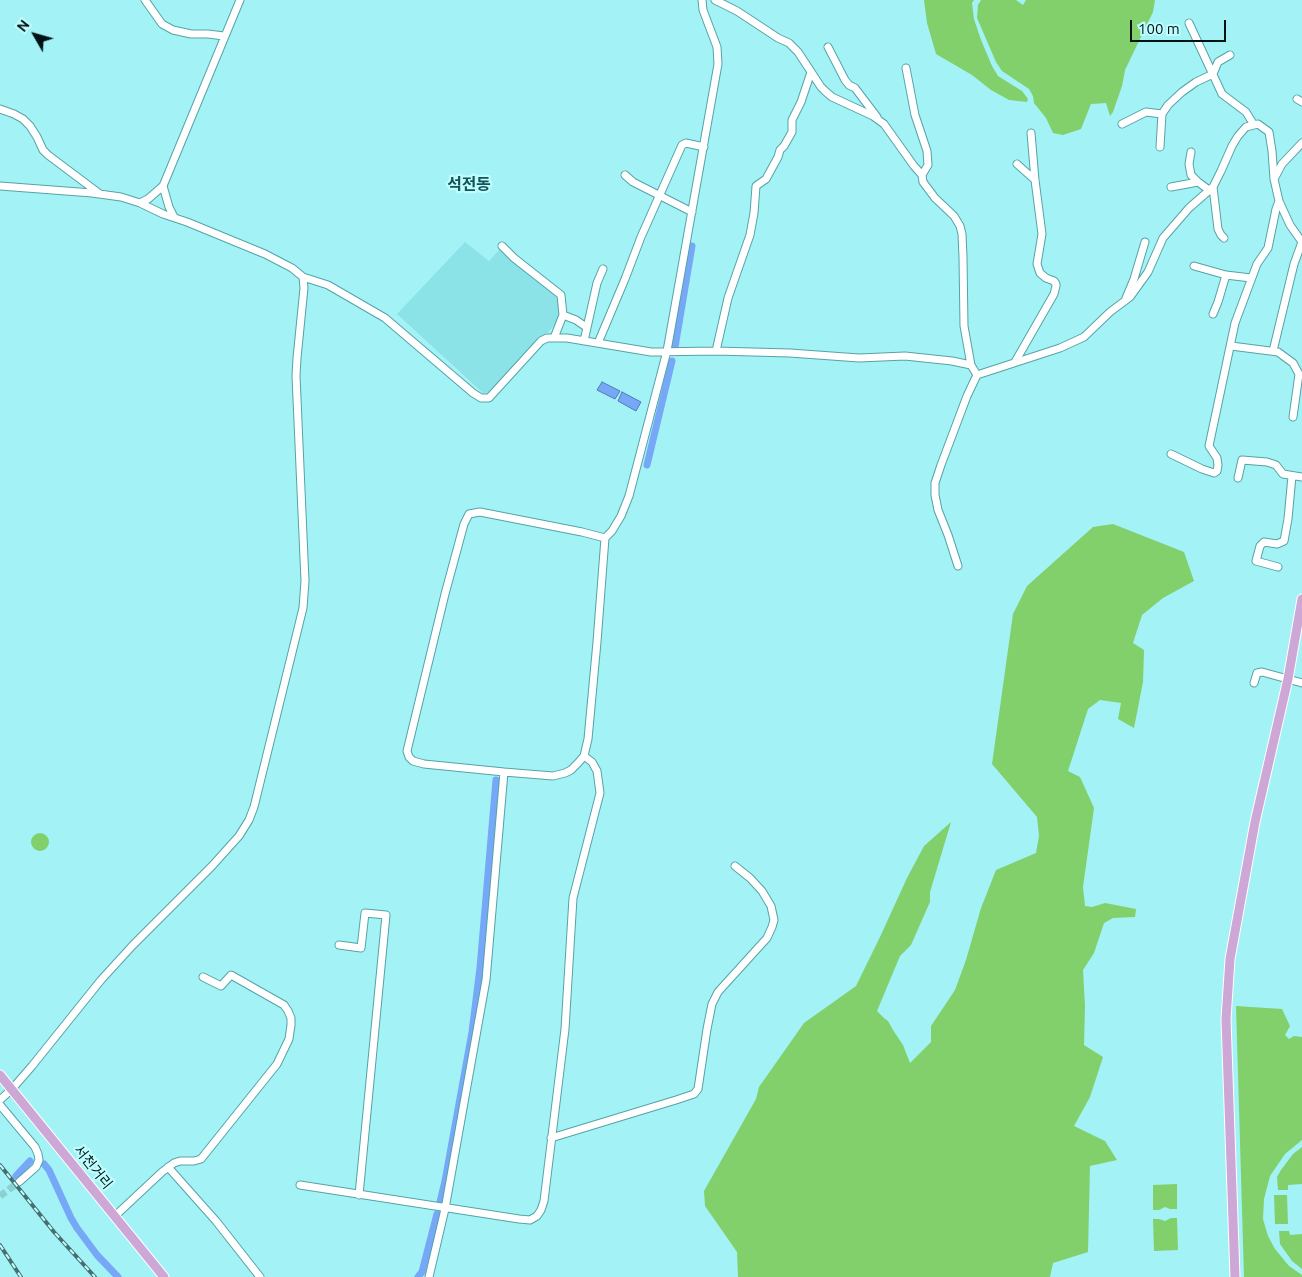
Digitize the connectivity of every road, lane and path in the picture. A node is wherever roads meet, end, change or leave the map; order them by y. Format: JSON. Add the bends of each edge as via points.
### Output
{"nodes":[{"id":1,"x":145,"y":0,"type":"edge"},
{"id":2,"x":240,"y":0,"type":"edge"},
{"id":3,"x":702,"y":0,"type":"edge"},
{"id":4,"x":715,"y":0,"type":"edge"},
{"id":5,"x":1189,"y":23,"type":"dead end"},
{"id":6,"x":224,"y":36,"type":"junction"},
{"id":7,"x":828,"y":47,"type":"dead end"},
{"id":8,"x":1230,"y":55,"type":"dead end"},
{"id":9,"x":906,"y":68,"type":"dead end"},
{"id":10,"x":811,"y":72,"type":"junction"},
{"id":11,"x":1213,"y":74,"type":"junction"},
{"id":12,"x":0,"y":109,"type":"edge"},
{"id":13,"x":1162,"y":114,"type":"junction"},
{"id":14,"x":878,"y":120,"type":"junction"},
{"id":15,"x":1122,"y":124,"type":"dead end"},
{"id":16,"x":1254,"y":125,"type":"junction"},
{"id":17,"x":1031,"y":133,"type":"dead end"},
{"id":18,"x":1302,"y":143,"type":"edge"},
{"id":19,"x":1160,"y":146,"type":"dead end"},
{"id":20,"x":704,"y":147,"type":"junction"},
{"id":21,"x":1190,"y":152,"type":"dead end"},
{"id":22,"x":1017,"y":164,"type":"dead end"},
{"id":23,"x":624,"y":175,"type":"dead end"},
{"id":24,"x":922,"y":175,"type":"junction"},
{"id":25,"x":1274,"y":179,"type":"junction"},
{"id":26,"x":1035,"y":180,"type":"junction"},
{"id":27,"x":1198,"y":182,"type":"junction"},
{"id":28,"x":0,"y":186,"type":"edge"},
{"id":29,"x":163,"y":186,"type":"junction"},
{"id":30,"x":1171,"y":187,"type":"dead end"},
{"id":31,"x":1211,"y":188,"type":"junction"},
{"id":32,"x":101,"y":194,"type":"junction"},
{"id":33,"x":660,"y":196,"type":"junction"},
{"id":34,"x":1280,"y":201,"type":"junction"},
{"id":35,"x":140,"y":203,"type":"junction"},
{"id":36,"x":692,"y":212,"type":"junction"},
{"id":37,"x":174,"y":217,"type":"junction"},
{"id":38,"x":1224,"y":238,"type":"dead end"},
{"id":39,"x":1145,"y":242,"type":"dead end"},
{"id":40,"x":1302,"y":242,"type":"edge"},
{"id":41,"x":502,"y":246,"type":"dead end"},
{"id":42,"x":1194,"y":266,"type":"dead end"},
{"id":43,"x":603,"y":269,"type":"dead end"},
{"id":44,"x":1226,"y":275,"type":"junction"},
{"id":45,"x":303,"y":277,"type":"junction"},
{"id":46,"x":1251,"y":278,"type":"junction"},
{"id":47,"x":1125,"y":301,"type":"junction"},
{"id":48,"x":1212,"y":314,"type":"dead end"},
{"id":49,"x":563,"y":315,"type":"junction"},
{"id":50,"x":586,"y":327,"type":"junction"},
{"id":51,"x":554,"y":338,"type":"junction"},
{"id":52,"x":584,"y":341,"type":"junction"},
{"id":53,"x":598,"y":343,"type":"junction"},
{"id":54,"x":1230,"y":346,"type":"junction"},
{"id":55,"x":667,"y":351,"type":"junction"},
{"id":56,"x":716,"y":351,"type":"junction"},
{"id":57,"x":1273,"y":351,"type":"junction"},
{"id":58,"x":1014,"y":362,"type":"junction"},
{"id":59,"x":971,"y":365,"type":"junction"},
{"id":60,"x":977,"y":375,"type":"junction"},
{"id":61,"x":1294,"y":417,"type":"dead end"},
{"id":62,"x":1171,"y":454,"type":"dead end"},
{"id":63,"x":1292,"y":476,"type":"junction"},
{"id":64,"x":1302,"y":477,"type":"edge"},
{"id":65,"x":1238,"y":478,"type":"dead end"},
{"id":66,"x":605,"y":538,"type":"junction"},
{"id":67,"x":958,"y":566,"type":"dead end"},
{"id":68,"x":1278,"y":567,"type":"dead end"},
{"id":69,"x":1302,"y":599,"type":"edge"},
{"id":70,"x":1288,"y":679,"type":"junction"},
{"id":71,"x":1254,"y":683,"type":"dead end"},
{"id":72,"x":1302,"y":683,"type":"edge"},
{"id":73,"x":584,"y":756,"type":"junction"},
{"id":74,"x":504,"y":772,"type":"junction"},
{"id":75,"x":735,"y":866,"type":"dead end"},
{"id":76,"x":338,"y":945,"type":"dead end"},
{"id":77,"x":203,"y":977,"type":"dead end"},
{"id":78,"x":0,"y":1075,"type":"edge"},
{"id":79,"x":12,"y":1089,"type":"junction"},
{"id":80,"x":0,"y":1100,"type":"edge"},
{"id":81,"x":0,"y":1105,"type":"edge"},
{"id":82,"x":551,"y":1138,"type":"junction"},
{"id":83,"x":168,"y":1167,"type":"junction"},
{"id":84,"x":19,"y":1182,"type":"tunnel mouth"},
{"id":85,"x":300,"y":1185,"type":"dead end"},
{"id":86,"x":359,"y":1195,"type":"junction"},
{"id":87,"x":444,"y":1209,"type":"junction"},
{"id":88,"x":115,"y":1216,"type":"junction"},
{"id":89,"x":164,"y":1277,"type":"edge"},
{"id":90,"x":260,"y":1277,"type":"edge"},
{"id":91,"x":429,"y":1277,"type":"edge"},
{"id":92,"x":1235,"y":1277,"type":"edge"}],
"edges":[{"from":1,"to":6,"type":"street","via":[[162,24],[173,30]]},
{"from":2,"to":6,"type":"street"},
{"from":3,"to":20,"type":"street","via":[[718,64]]},
{"from":4,"to":10,"type":"street","via":[[789,43]]},
{"from":5,"to":11,"type":"street"},
{"from":6,"to":29,"type":"street"},
{"from":7,"to":14,"type":"street","via":[[845,80],[855,88]]},
{"from":8,"to":11,"type":"street","via":[[1218,62]]},
{"from":9,"to":24,"type":"street","via":[[926,151],[928,165]]},
{"from":10,"to":14,"type":"street","via":[[832,97]]},
{"from":10,"to":56,"type":"street","via":[[792,120],[792,132],[766,179],[756,186],[750,235],[728,298]]},
{"from":11,"to":13,"type":"street","via":[[1182,92]]},
{"from":11,"to":16,"type":"street","via":[[1222,94],[1246,112]]},
{"from":12,"to":32,"type":"street","via":[[22,119],[48,155]]},
{"from":13,"to":15,"type":"street","via":[[1146,112]]},
{"from":13,"to":19,"type":"street"},
{"from":14,"to":24,"type":"street"},
{"from":16,"to":25,"type":"street","via":[[1258,124],[1269,132]]},
{"from":16,"to":31,"type":"street","via":[[1246,127],[1238,136]]},
{"from":17,"to":26,"type":"street"},
{"from":18,"to":25,"type":"street","via":[[1282,164]]},
{"from":20,"to":33,"type":"street","via":[[682,145]]},
{"from":20,"to":36,"type":"street"},
{"from":21,"to":27,"type":"street","via":[[1189,170]]},
{"from":22,"to":26,"type":"street"},
{"from":23,"to":33,"type":"street"},
{"from":24,"to":59,"type":"street","via":[[928,190],[960,226],[964,326]]},
{"from":25,"to":34,"type":"street"},
{"from":26,"to":58,"type":"street","via":[[1042,234],[1037,264],[1040,273],[1056,286]]},
{"from":27,"to":30,"type":"street"},
{"from":27,"to":31,"type":"street"},
{"from":28,"to":32,"type":"street"},
{"from":29,"to":35,"type":"street"},
{"from":29,"to":37,"type":"street"},
{"from":31,"to":38,"type":"street","via":[[1218,229]]},
{"from":31,"to":47,"type":"street","via":[[1163,238],[1148,272]]},
{"from":32,"to":35,"type":"street"},
{"from":33,"to":36,"type":"street"},
{"from":33,"to":53,"type":"street"},
{"from":34,"to":40,"type":"street","via":[[1290,225]]},
{"from":34,"to":46,"type":"street","via":[[1268,248]]},
{"from":35,"to":37,"type":"street"},
{"from":36,"to":55,"type":"street"},
{"from":37,"to":45,"type":"street","via":[[265,254]]},
{"from":39,"to":47,"type":"street"},
{"from":40,"to":57,"type":"street"},
{"from":41,"to":49,"type":"street","via":[[561,295]]},
{"from":42,"to":44,"type":"street"},
{"from":43,"to":50,"type":"street"},
{"from":44,"to":46,"type":"street"},
{"from":44,"to":48,"type":"street"},
{"from":45,"to":51,"type":"street","via":[[328,285],[385,318],[481,398],[489,398],[541,342]]},
{"from":45,"to":79,"type":"street","via":[[296,376],[305,581],[303,608],[254,807],[239,836],[132,945]]},
{"from":46,"to":54,"type":"street"},
{"from":47,"to":58,"type":"street","via":[[1084,337]]},
{"from":49,"to":50,"type":"street"},
{"from":49,"to":51,"type":"street"},
{"from":50,"to":52,"type":"street"},
{"from":51,"to":52,"type":"street"},
{"from":52,"to":53,"type":"street"},
{"from":53,"to":55,"type":"street","via":[[651,352]]},
{"from":54,"to":57,"type":"street"},
{"from":54,"to":62,"type":"street","via":[[1209,446],[1217,458],[1217,471],[1202,469]]},
{"from":55,"to":56,"type":"street"},
{"from":55,"to":66,"type":"street","via":[[629,496],[622,516]]},
{"from":56,"to":59,"type":"street","via":[[859,358],[905,356]]},
{"from":57,"to":61,"type":"street","via":[[1293,362],[1299,374]]},
{"from":58,"to":60,"type":"street"},
{"from":59,"to":60,"type":"street"},
{"from":60,"to":67,"type":"street","via":[[936,483],[935,502]]},
{"from":63,"to":64,"type":"street"},
{"from":63,"to":65,"type":"street","via":[[1283,474],[1276,465],[1267,462],[1242,460]]},
{"from":63,"to":68,"type":"street","via":[[1284,541],[1277,544],[1264,542],[1256,561]]},
{"from":66,"to":73,"type":"street"},
{"from":66,"to":74,"type":"street","via":[[480,512],[469,514],[464,524],[407,751],[413,761],[424,764]]},
{"from":69,"to":70,"type":"main road"},
{"from":70,"to":71,"type":"street","via":[[1262,672],[1257,674]]},
{"from":70,"to":72,"type":"street"},
{"from":70,"to":92,"type":"main road","via":[[1255,822],[1230,959],[1226,1019]]},
{"from":73,"to":74,"type":"street","via":[[570,770],[553,776]]},
{"from":73,"to":82,"type":"street","via":[[597,771],[600,793],[573,898],[564,1029]]},
{"from":74,"to":87,"type":"street","via":[[486,980]]},
{"from":75,"to":82,"type":"street","via":[[762,891],[771,906],[774,920],[767,938],[718,992],[712,1004],[698,1089],[694,1094],[676,1100]]},
{"from":76,"to":86,"type":"street","via":[[361,948],[366,913],[386,914]]},
{"from":77,"to":83,"type":"street","via":[[221,986],[231,975],[284,1005],[291,1018],[289,1039],[277,1064],[201,1159],[180,1161]]},
{"from":78,"to":79,"type":"main road","name":"서천거리"},
{"from":79,"to":80,"type":"street"},
{"from":79,"to":88,"type":"main road","name":"서천거리"},
{"from":81,"to":84,"type":"street","via":[[35,1148],[40,1160]]},
{"from":82,"to":87,"type":"street","via":[[544,1201],[537,1216],[530,1220]]},
{"from":83,"to":88,"type":"street"},
{"from":83,"to":90,"type":"street"},
{"from":85,"to":86,"type":"street"},
{"from":86,"to":87,"type":"street"},
{"from":87,"to":91,"type":"street"},
{"from":88,"to":89,"type":"main road","name":"서천거리"}]}
